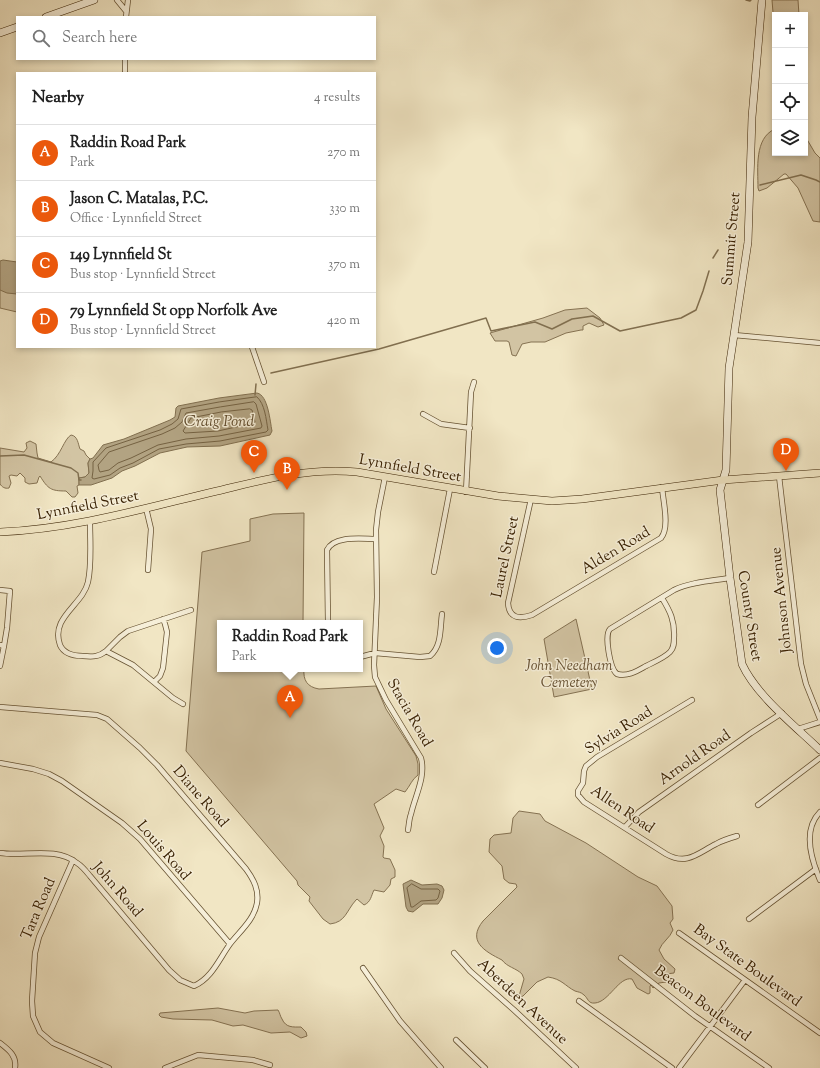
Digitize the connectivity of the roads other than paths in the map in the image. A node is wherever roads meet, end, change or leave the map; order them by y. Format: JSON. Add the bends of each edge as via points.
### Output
{"nodes":[{"id":1,"x":94,"y":0,"type":"edge"},
{"id":2,"x":117,"y":0,"type":"edge"},
{"id":3,"x":128,"y":0,"type":"edge"},
{"id":4,"x":762,"y":0,"type":"edge"},
{"id":5,"x":126,"y":14,"type":"edge"},
{"id":6,"x":49,"y":16,"type":"edge"},
{"id":7,"x":16,"y":27,"type":"edge"},
{"id":8,"x":0,"y":33,"type":"edge"},
{"id":9,"x":125,"y":60,"type":"edge"},
{"id":10,"x":125,"y":71,"type":"dead end"},
{"id":11,"x":734,"y":335,"type":"junction"},
{"id":12,"x":820,"y":343,"type":"edge"},
{"id":13,"x":252,"y":348,"type":"edge"},
{"id":14,"x":264,"y":382,"type":"dead end"},
{"id":15,"x":474,"y":382,"type":"dead end"},
{"id":16,"x":423,"y":414,"type":"dead end"},
{"id":17,"x":470,"y":428,"type":"junction"},
{"id":18,"x":820,"y":473,"type":"edge"},
{"id":19,"x":779,"y":476,"type":"junction"},
{"id":20,"x":385,"y":477,"type":"junction"},
{"id":21,"x":723,"y":480,"type":"junction"},
{"id":22,"x":662,"y":487,"type":"junction"},
{"id":23,"x":450,"y":489,"type":"junction"},
{"id":24,"x":466,"y":492,"type":"junction"},
{"id":25,"x":531,"y":500,"type":"junction"},
{"id":26,"x":146,"y":508,"type":"junction"},
{"id":27,"x":90,"y":521,"type":"junction"},
{"id":28,"x":0,"y":532,"type":"edge"},
{"id":29,"x":376,"y":538,"type":"junction"},
{"id":30,"x":148,"y":570,"type":"dead end"},
{"id":31,"x":434,"y":572,"type":"dead end"},
{"id":32,"x":730,"y":578,"type":"junction"},
{"id":33,"x":0,"y":590,"type":"edge"},
{"id":34,"x":662,"y":598,"type":"junction"},
{"id":35,"x":191,"y":610,"type":"dead end"},
{"id":36,"x":538,"y":611,"type":"joint"},
{"id":37,"x":442,"y":614,"type":"dead end"},
{"id":38,"x":163,"y":619,"type":"junction"},
{"id":39,"x":328,"y":620,"type":"edge"},
{"id":40,"x":2,"y":646,"type":"edge"},
{"id":41,"x":106,"y":651,"type":"junction"},
{"id":42,"x":375,"y":653,"type":"junction"},
{"id":43,"x":363,"y":656,"type":"edge"},
{"id":44,"x":0,"y":666,"type":"edge"},
{"id":45,"x":154,"y":682,"type":"junction"},
{"id":46,"x":692,"y":700,"type":"dead end"},
{"id":47,"x":183,"y":704,"type":"dead end"},
{"id":48,"x":0,"y":707,"type":"edge"},
{"id":49,"x":782,"y":713,"type":"junction"},
{"id":50,"x":820,"y":720,"type":"edge"},
{"id":51,"x":798,"y":729,"type":"junction"},
{"id":52,"x":820,"y":750,"type":"edge"},
{"id":53,"x":820,"y":758,"type":"edge"},
{"id":54,"x":0,"y":763,"type":"edge"},
{"id":55,"x":578,"y":796,"type":"joint"},
{"id":56,"x":758,"y":805,"type":"dead end"},
{"id":57,"x":820,"y":812,"type":"edge"},
{"id":58,"x":625,"y":827,"type":"junction"},
{"id":59,"x":408,"y":830,"type":"dead end"},
{"id":60,"x":737,"y":836,"type":"dead end"},
{"id":61,"x":0,"y":853,"type":"edge"},
{"id":62,"x":73,"y":860,"type":"junction"},
{"id":63,"x":816,"y":869,"type":"junction"},
{"id":64,"x":820,"y":880,"type":"edge"},
{"id":65,"x":749,"y":919,"type":"dead end"},
{"id":66,"x":679,"y":932,"type":"dead end"},
{"id":67,"x":230,"y":944,"type":"junction"},
{"id":68,"x":454,"y":953,"type":"dead end"},
{"id":69,"x":621,"y":958,"type":"dead end"},
{"id":70,"x":363,"y":968,"type":"dead end"},
{"id":71,"x":745,"y":980,"type":"junction"},
{"id":72,"x":194,"y":986,"type":"joint"},
{"id":73,"x":579,"y":1001,"type":"dead end"},
{"id":74,"x":711,"y":1027,"type":"junction"},
{"id":75,"x":820,"y":1033,"type":"edge"},
{"id":76,"x":456,"y":1040,"type":"dead end"},
{"id":77,"x":0,"y":1043,"type":"edge"},
{"id":78,"x":175,"y":1066,"type":"edge"},
{"id":79,"x":270,"y":1066,"type":"dead end"},
{"id":80,"x":15,"y":1068,"type":"edge"},
{"id":81,"x":109,"y":1068,"type":"edge"},
{"id":82,"x":165,"y":1068,"type":"edge"},
{"id":83,"x":441,"y":1068,"type":"edge"},
{"id":84,"x":485,"y":1068,"type":"edge"},
{"id":85,"x":576,"y":1068,"type":"edge"},
{"id":86,"x":672,"y":1068,"type":"edge"},
{"id":87,"x":679,"y":1068,"type":"edge"},
{"id":88,"x":769,"y":1068,"type":"edge"}],
"edges":[{"from":1,"to":6,"type":"main road"},
{"from":2,"to":5,"type":"street"},
{"from":3,"to":5,"type":"street"},
{"from":4,"to":11,"type":"main road","name":"Summit Street","via":[[752,117],[748,242]]},
{"from":7,"to":8,"type":"main road"},
{"from":9,"to":10,"type":"street"},
{"from":11,"to":12,"type":"street"},
{"from":11,"to":21,"type":"main road","name":"Summit Street","via":[[728,376],[726,470]]},
{"from":13,"to":14,"type":"street"},
{"from":15,"to":17,"type":"street","via":[[471,392]]},
{"from":16,"to":17,"type":"street","via":[[441,424]]},
{"from":17,"to":24,"type":"street"},
{"from":18,"to":19,"type":"main road","name":"Lynnfield Street"},
{"from":19,"to":21,"type":"main road","name":"Lynnfield Street"},
{"from":19,"to":50,"type":"street","name":"Johnson Avenue","via":[[801,664]]},
{"from":20,"to":23,"type":"main road","name":"Lynnfield Street"},
{"from":20,"to":26,"type":"main road","name":"Lynnfield Street","via":[[336,470],[303,473]]},
{"from":20,"to":29,"type":"street","name":"Stacia Road"},
{"from":21,"to":22,"type":"main road","name":"Lynnfield Street"},
{"from":21,"to":32,"type":"main road","name":"County Street","via":[[720,490]]},
{"from":22,"to":25,"type":"main road","name":"Lynnfield Street","via":[[582,499]]},
{"from":22,"to":36,"type":"street","name":"Alden Road","via":[[666,527],[660,538]]},
{"from":23,"to":24,"type":"main road","name":"Lynnfield Street"},
{"from":23,"to":31,"type":"street"},
{"from":24,"to":25,"type":"main road","name":"Lynnfield Street"},
{"from":25,"to":36,"type":"street","name":"Laurel Street","via":[[508,608],[517,618]]},
{"from":26,"to":27,"type":"main road","name":"Lynnfield Street"},
{"from":26,"to":30,"type":"street","via":[[151,529]]},
{"from":27,"to":28,"type":"main road","name":"Lynnfield Street"},
{"from":27,"to":41,"type":"street","via":[[88,582],[84,592],[61,623],[58,638],[62,648],[69,654],[93,657]]},
{"from":29,"to":39,"type":"street","via":[[339,540],[329,546]]},
{"from":29,"to":42,"type":"street","name":"Stacia Road"},
{"from":32,"to":34,"type":"street","via":[[689,584]]},
{"from":32,"to":49,"type":"main road","name":"County Street","via":[[742,664],[757,689]]},
{"from":33,"to":40,"type":"street","via":[[10,590],[7,628]]},
{"from":34,"to":34,"type":"street","via":[[674,622],[672,650],[635,672],[617,674],[613,668],[608,631]]},
{"from":35,"to":38,"type":"street"},
{"from":37,"to":42,"type":"street","via":[[439,641],[436,650],[430,656]]},
{"from":38,"to":41,"type":"street","via":[[124,633]]},
{"from":38,"to":45,"type":"street","via":[[167,632],[163,668]]},
{"from":40,"to":44,"type":"street"},
{"from":41,"to":45,"type":"street","via":[[134,665]]},
{"from":42,"to":43,"type":"street"},
{"from":42,"to":59,"type":"street","name":"Stacia Road","via":[[378,685],[423,765]]},
{"from":45,"to":47,"type":"street"},
{"from":46,"to":55,"type":"street","name":"Sylvia Road","via":[[586,766]]},
{"from":48,"to":67,"type":"street","name":"Diane Road","via":[[103,717],[146,753],[238,860],[255,884],[258,897],[255,910]]},
{"from":49,"to":51,"type":"main road","name":"County Street"},
{"from":49,"to":58,"type":"street","name":"Arnold Road","via":[[640,812]]},
{"from":50,"to":51,"type":"street"},
{"from":51,"to":52,"type":"main road","name":"County Street"},
{"from":53,"to":56,"type":"street"},
{"from":54,"to":67,"type":"street","name":"Louis Road","via":[[49,774],[122,823],[140,839]]},
{"from":55,"to":58,"type":"street","name":"Allen Road"},
{"from":57,"to":63,"type":"street","via":[[815,818],[810,834]]},
{"from":58,"to":60,"type":"street","name":"Allen Road","via":[[671,857],[686,859]]},
{"from":61,"to":62,"type":"street","name":"John Road","via":[[53,854],[67,856]]},
{"from":62,"to":72,"type":"street","name":"John Road","via":[[90,876],[169,970],[180,980]]},
{"from":62,"to":81,"type":"street","name":"Tara Road","via":[[35,948],[33,1016],[40,1032],[53,1043]]},
{"from":63,"to":64,"type":"street"},
{"from":63,"to":65,"type":"street"},
{"from":66,"to":71,"type":"street","name":"Bay State Boulevard"},
{"from":67,"to":72,"type":"street","name":"Diane Road","via":[[212,972]]},
{"from":68,"to":85,"type":"street","name":"Aberdeen Avenue","via":[[470,971]]},
{"from":69,"to":74,"type":"street","name":"Beacon Boulevard"},
{"from":70,"to":83,"type":"street","via":[[400,1021]]},
{"from":71,"to":74,"type":"street"},
{"from":71,"to":75,"type":"street","name":"Bay State Boulevard"},
{"from":73,"to":86,"type":"street"},
{"from":74,"to":87,"type":"street"},
{"from":74,"to":88,"type":"street","name":"Beacon Boulevard"},
{"from":76,"to":84,"type":"street"},
{"from":77,"to":80,"type":"street","via":[[13,1055]]},
{"from":78,"to":79,"type":"street","via":[[191,1057],[204,1055],[253,1060]]},
{"from":78,"to":82,"type":"street"}]}
